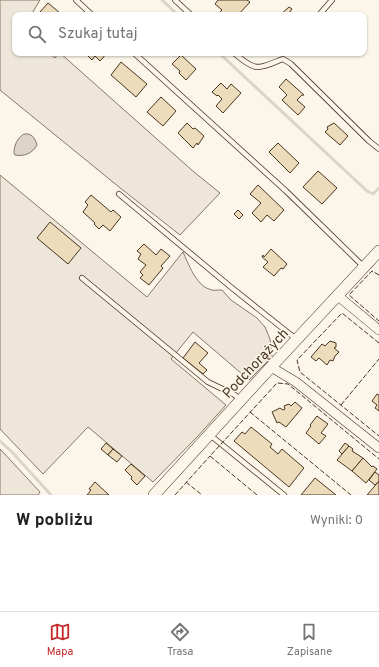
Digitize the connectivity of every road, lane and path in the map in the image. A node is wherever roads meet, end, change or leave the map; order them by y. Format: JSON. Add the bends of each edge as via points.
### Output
{"nodes":[{"id":1,"x":76,"y":0,"type":"edge"},
{"id":2,"x":174,"y":0,"type":"edge"},
{"id":3,"x":332,"y":0,"type":"edge"},
{"id":4,"x":89,"y":12,"type":"edge"},
{"id":5,"x":188,"y":12,"type":"edge"},
{"id":6,"x":322,"y":12,"type":"edge"},
{"id":7,"x":137,"y":56,"type":"edge"},
{"id":8,"x":238,"y":56,"type":"edge"},
{"id":9,"x":285,"y":56,"type":"edge"},
{"id":10,"x":283,"y":59,"type":"junction"},
{"id":11,"x":379,"y":149,"type":"edge"},
{"id":12,"x":119,"y":194,"type":"dead end"},
{"id":13,"x":379,"y":251,"type":"edge"},
{"id":14,"x":364,"y":268,"type":"junction"},
{"id":15,"x":82,"y":278,"type":"dead end"},
{"id":16,"x":338,"y":296,"type":"junction"},
{"id":17,"x":379,"y":330,"type":"edge"},
{"id":18,"x":297,"y":340,"type":"junction"},
{"id":19,"x":271,"y":367,"type":"junction"},
{"id":20,"x":241,"y":400,"type":"junction"},
{"id":21,"x":210,"y":434,"type":"junction"},
{"id":22,"x":379,"y":448,"type":"edge"},
{"id":23,"x":154,"y":495,"type":"edge"},
{"id":24,"x":284,"y":495,"type":"edge"}],
"edges":[{"from":1,"to":4,"type":"lane"},
{"from":2,"to":5,"type":"lane"},
{"from":3,"to":6,"type":"lane"},
{"from":7,"to":14,"type":"lane","via":[[286,191]]},
{"from":8,"to":10,"type":"lane","via":[[250,66],[256,67]]},
{"from":9,"to":10,"type":"lane"},
{"from":10,"to":11,"type":"lane"},
{"from":12,"to":18,"type":"lane"},
{"from":13,"to":14,"type":"street","name":"Podchorążych"},
{"from":14,"to":16,"type":"street","name":"Podchorążych"},
{"from":15,"to":20,"type":"lane","via":[[208,382]]},
{"from":16,"to":17,"type":"street"},
{"from":16,"to":18,"type":"street","name":"Podchorążych"},
{"from":18,"to":19,"type":"street","name":"Podchorążych"},
{"from":19,"to":20,"type":"street","name":"Podchorążych"},
{"from":19,"to":22,"type":"street","via":[[296,382]]},
{"from":20,"to":21,"type":"street","name":"Podchorążych"},
{"from":21,"to":23,"type":"street","name":"Podchorążych"},
{"from":21,"to":24,"type":"lane"}]}
